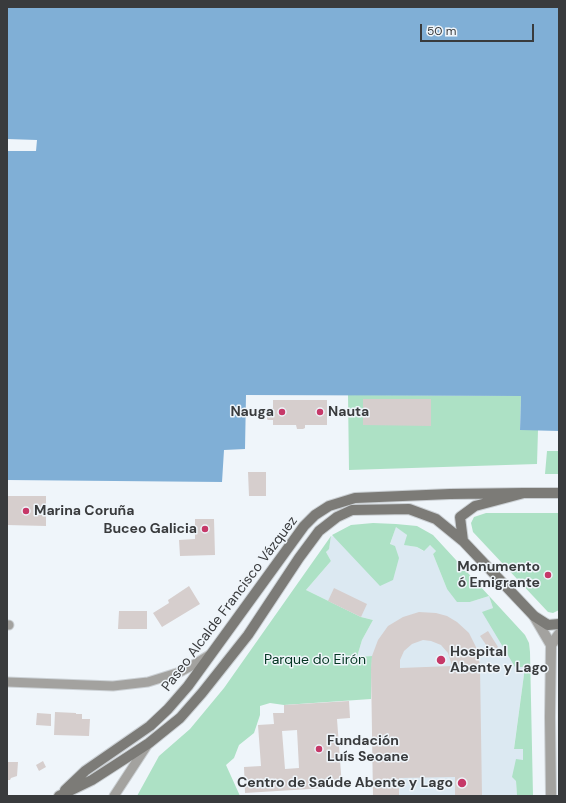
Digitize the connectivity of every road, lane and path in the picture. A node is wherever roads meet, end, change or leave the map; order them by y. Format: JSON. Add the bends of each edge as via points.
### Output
{"nodes":[{"id":1,"x":524,"y":493,"type":"junction"},
{"id":2,"x":559,"y":493,"type":"edge"},
{"id":3,"x":463,"y":541,"type":"junction"},
{"id":4,"x":534,"y":616,"type":"junction"},
{"id":5,"x":559,"y":624,"type":"edge"},
{"id":6,"x":559,"y":634,"type":"edge"},
{"id":7,"x":551,"y":645,"type":"junction"},
{"id":8,"x":212,"y":653,"type":"junction"},
{"id":9,"x":7,"y":682,"type":"edge"},
{"id":10,"x":149,"y":743,"type":"junction"},
{"id":11,"x":59,"y":796,"type":"edge"},
{"id":12,"x":114,"y":796,"type":"edge"},
{"id":13,"x":551,"y":796,"type":"edge"}],
"edges":[{"from":1,"to":2,"type":"main road"},
{"from":1,"to":3,"type":"main road","via":[[475,506],[460,517]]},
{"from":1,"to":8,"type":"main road","name":"Paseo Alcalde Francisco Vázquez","via":[[355,498],[329,506],[304,526]]},
{"from":3,"to":4,"type":"main road","name":"Paseo Alcalde Francisco Vázquez"},
{"from":3,"to":10,"type":"main road","name":"Paseo Alcalde Francisco Vázquez","via":[[436,519],[409,509],[352,510],[337,517],[319,531],[248,635],[202,693],[180,718]]},
{"from":4,"to":5,"type":"main road","name":"Paseo Alcalde Francisco Vázquez","via":[[548,626]]},
{"from":4,"to":7,"type":"street"},
{"from":6,"to":7,"type":"street"},
{"from":7,"to":13,"type":"street"},
{"from":8,"to":9,"type":"lane","via":[[180,672],[148,682],[113,686]]},
{"from":8,"to":11,"type":"main road","name":"Paseo Alcalde Francisco Vázquez","via":[[188,686],[150,726],[85,771]]},
{"from":10,"to":11,"type":"main road","name":"Paseo Alcalde Francisco Vázquez","via":[[92,780]]},
{"from":10,"to":12,"type":"lane"}]}
